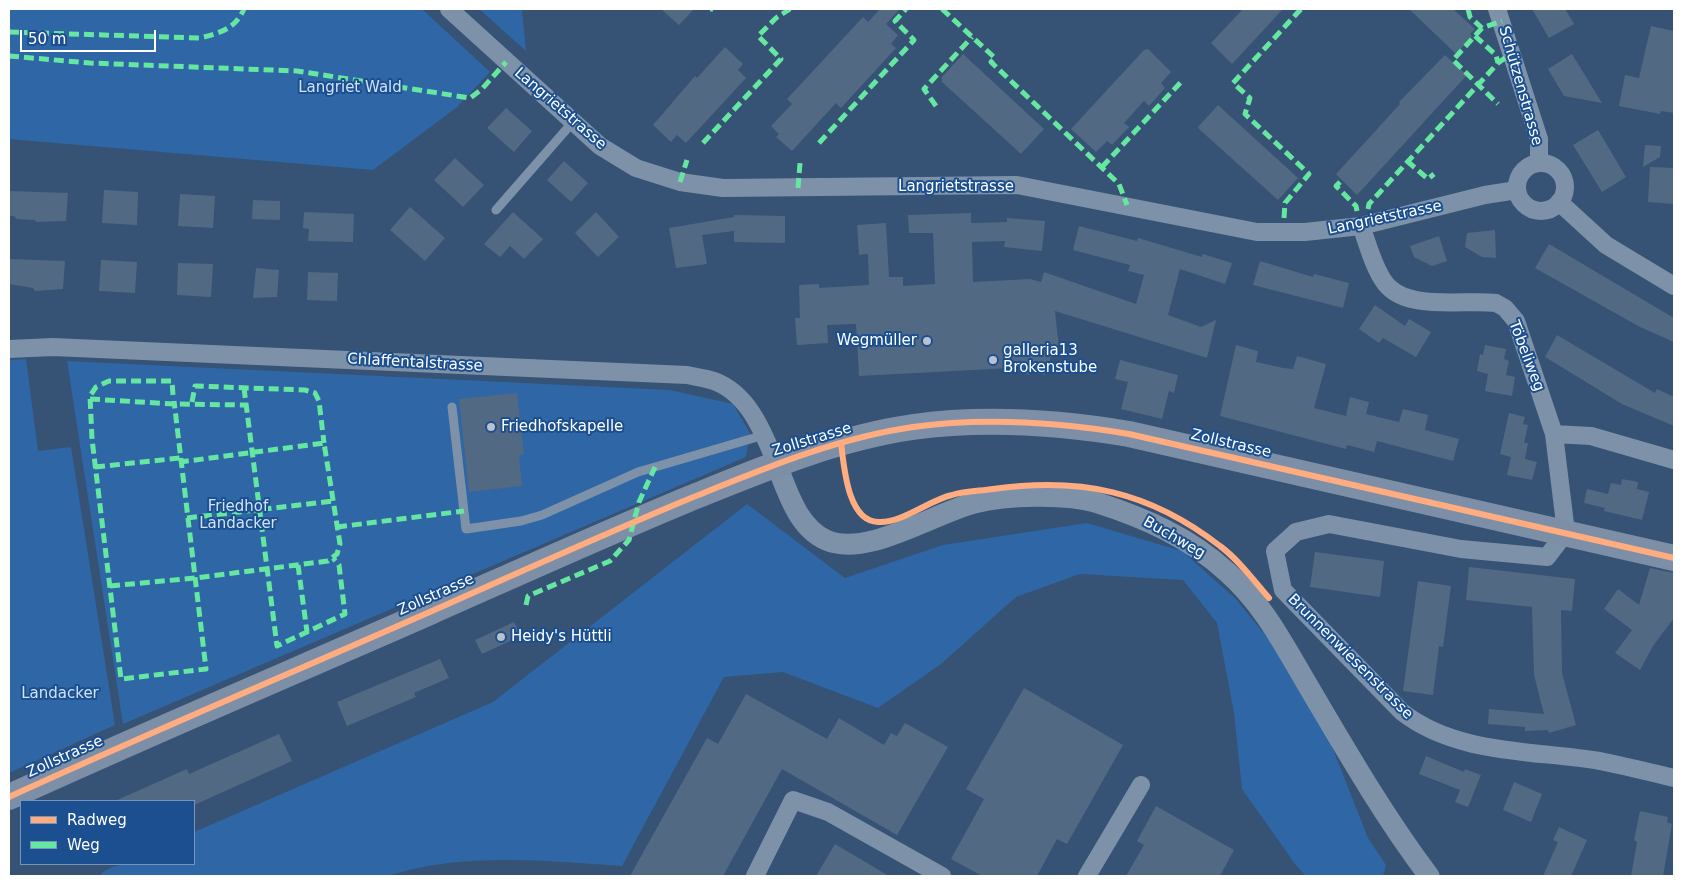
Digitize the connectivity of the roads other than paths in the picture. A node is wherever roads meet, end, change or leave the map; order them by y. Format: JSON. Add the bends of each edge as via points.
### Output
{"nodes":[{"id":1,"x":449,"y":9,"type":"edge"},
{"id":2,"x":1496,"y":9,"type":"edge"},
{"id":3,"x":572,"y":123,"type":"junction"},
{"id":4,"x":1539,"y":163,"type":"junction"},
{"id":5,"x":1517,"y":190,"type":"junction"},
{"id":6,"x":1559,"y":202,"type":"junction"},
{"id":7,"x":496,"y":210,"type":"dead end"},
{"id":8,"x":1361,"y":226,"type":"junction"},
{"id":9,"x":1674,"y":286,"type":"edge"},
{"id":10,"x":9,"y":349,"type":"edge"},
{"id":11,"x":452,"y":407,"type":"dead end"},
{"id":12,"x":1554,"y":434,"type":"junction"},
{"id":13,"x":764,"y":435,"type":"junction"},
{"id":14,"x":1674,"y":460,"type":"edge"},
{"id":15,"x":776,"y":463,"type":"junction"},
{"id":16,"x":1566,"y":532,"type":"junction"},
{"id":17,"x":1674,"y":558,"type":"edge"},
{"id":18,"x":1674,"y":778,"type":"edge"},
{"id":19,"x":1141,"y":785,"type":"dead end"},
{"id":20,"x":9,"y":797,"type":"edge"},
{"id":21,"x":755,"y":876,"type":"edge"},
{"id":22,"x":942,"y":876,"type":"edge"},
{"id":23,"x":1087,"y":876,"type":"edge"},
{"id":24,"x":1429,"y":876,"type":"edge"}],
"edges":[{"from":1,"to":3,"type":"street","name":"Langrietstrasse"},
{"from":2,"to":4,"type":"street","name":"Schützenstrasse","via":[[1539,139]]},
{"from":3,"to":7,"type":"lane"},
{"from":3,"to":8,"type":"street","name":"Langrietstrasse","via":[[600,146],[636,168],[680,182],[724,188],[1017,185],[1257,232],[1326,231]]},
{"from":4,"to":5,"type":"street","via":[[1520,175]]},
{"from":4,"to":6,"type":"street","via":[[1554,167],[1559,173],[1564,187]]},
{"from":5,"to":6,"type":"street","via":[[1524,203],[1537,210],[1553,207]]},
{"from":5,"to":8,"type":"street","name":"Langrietstrasse"},
{"from":6,"to":9,"type":"street","via":[[1606,245]]},
{"from":8,"to":12,"type":"street","name":"Töbeliweg","via":[[1385,283],[1396,293],[1410,300],[1485,302],[1505,308],[1516,321]]},
{"from":10,"to":13,"type":"street","name":"Chlaffentalstrasse","via":[[63,348],[687,376],[714,381],[732,392],[745,403]]},
{"from":11,"to":13,"type":"lane","via":[[466,529],[542,515],[638,472]]},
{"from":12,"to":14,"type":"street","via":[[1592,436]]},
{"from":12,"to":16,"type":"street","name":"Töbeliweg"},
{"from":13,"to":15,"type":"street","name":"Chlaffentalstrasse"},
{"from":15,"to":16,"type":"main road","name":"Zollstrasse","via":[[841,442],[910,427],[964,421],[1090,427]]},
{"from":15,"to":20,"type":"main road","name":"Zollstrasse","via":[[618,529]]},
{"from":15,"to":24,"type":"street","name":"Buchweg","via":[[803,520],[824,540],[839,545],[855,546],[876,541],[975,503],[1039,496],[1095,502],[1150,521],[1194,546],[1228,572],[1259,606],[1390,823]]},
{"from":16,"to":17,"type":"main road","name":"Zollstrasse"},
{"from":16,"to":18,"type":"street","name":"Brunnenwiesenstrasse","via":[[1547,557],[1461,549],[1329,524],[1296,532],[1275,551],[1283,590],[1418,725],[1437,735],[1470,744],[1600,761]]},
{"from":19,"to":23,"type":"street"},
{"from":21,"to":22,"type":"street","via":[[793,800],[828,812]]}]}
